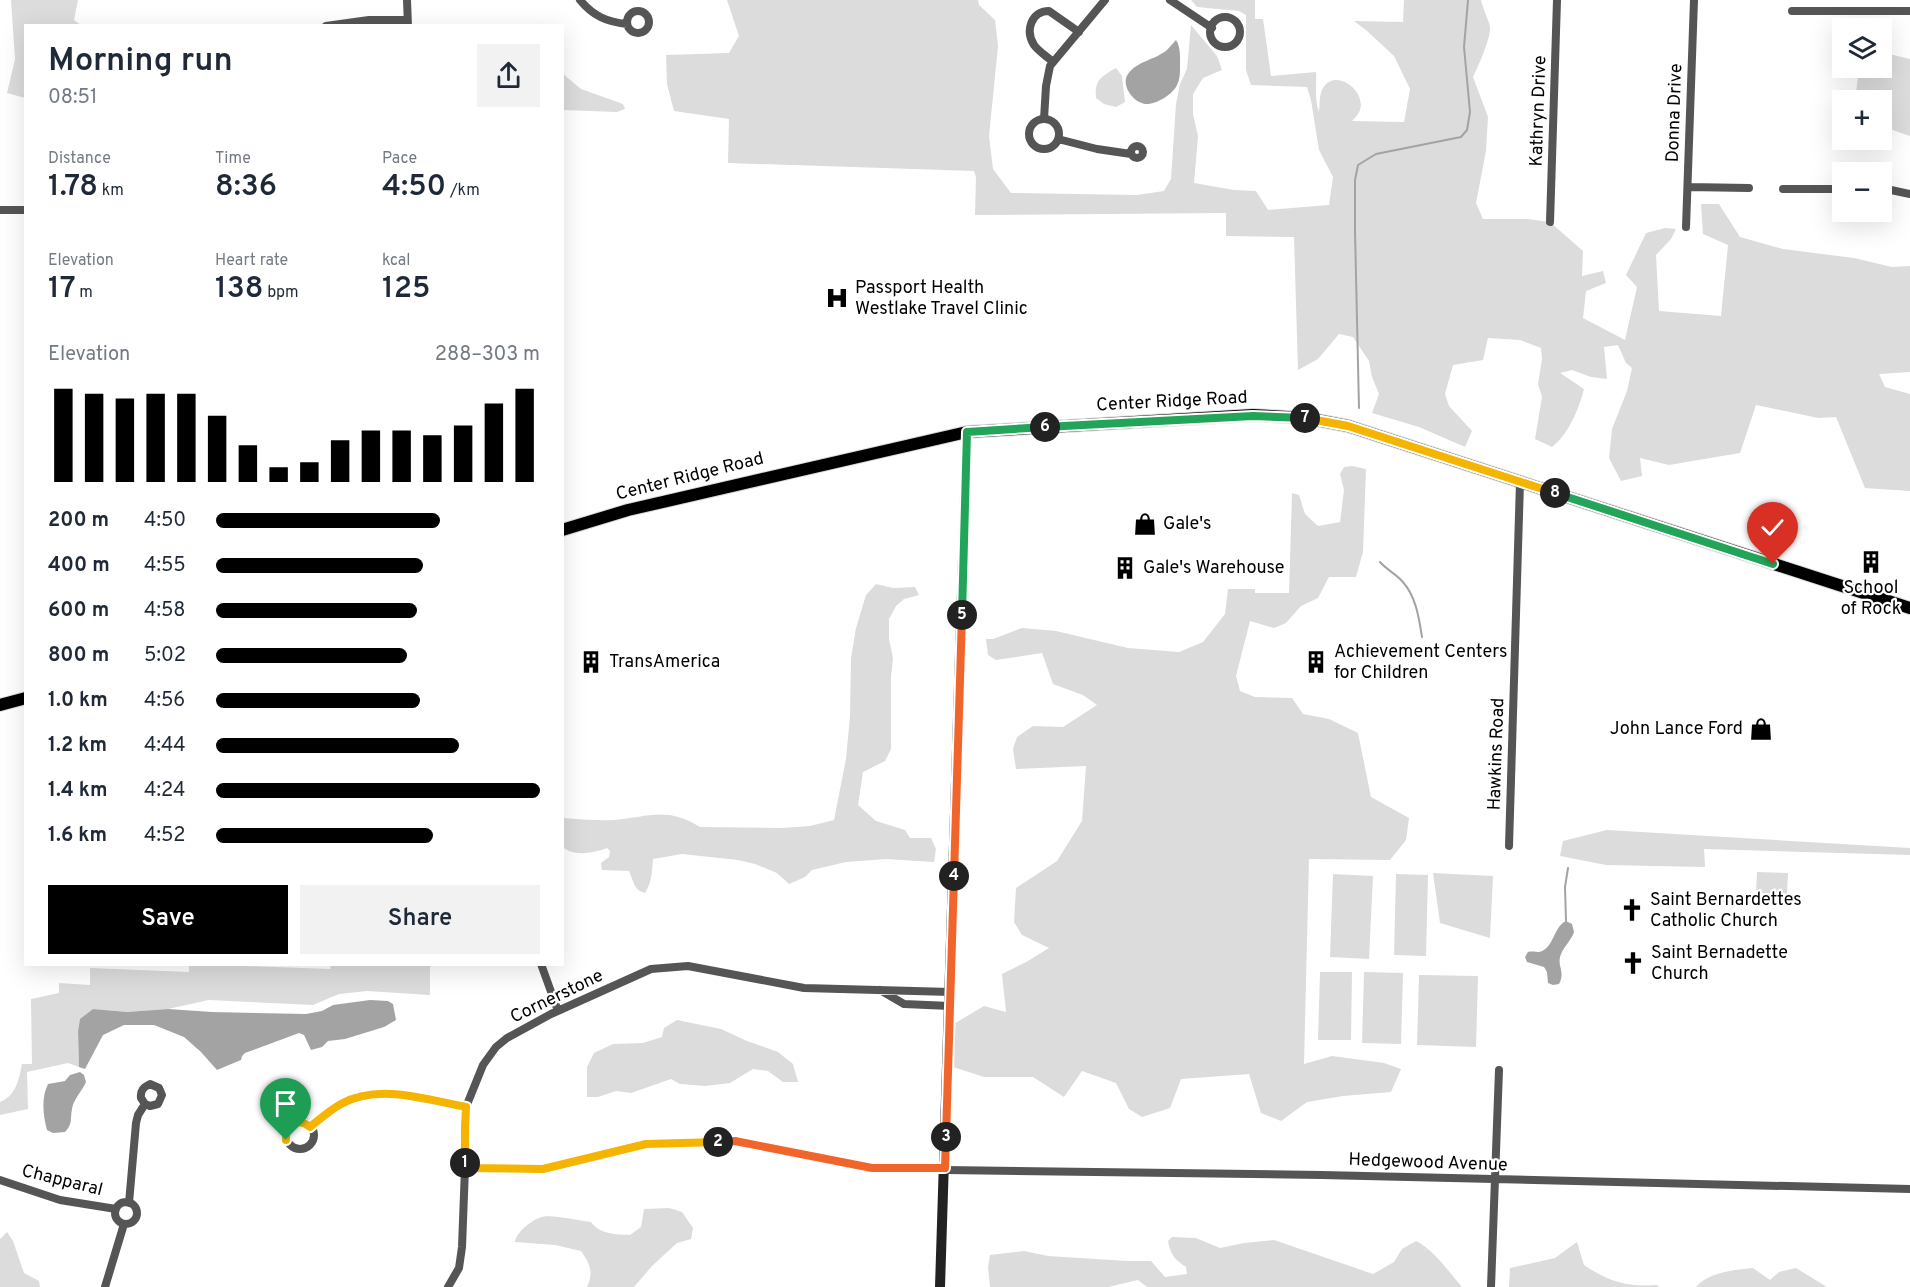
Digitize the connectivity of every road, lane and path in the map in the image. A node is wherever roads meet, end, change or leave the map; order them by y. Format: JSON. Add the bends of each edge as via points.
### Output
{"nodes":[{"id":1,"x":407,"y":0,"type":"edge"},
{"id":2,"x":580,"y":0,"type":"edge"},
{"id":3,"x":1105,"y":0,"type":"edge"},
{"id":4,"x":1170,"y":0,"type":"edge"},
{"id":5,"x":1557,"y":0,"type":"edge"},
{"id":6,"x":1694,"y":0,"type":"edge"},
{"id":7,"x":1792,"y":11,"type":"dead end"},
{"id":8,"x":1910,"y":11,"type":"edge"},
{"id":9,"x":407,"y":23,"type":"edge"},
{"id":10,"x":340,"y":24,"type":"edge"},
{"id":11,"x":627,"y":24,"type":"dead end"},
{"id":12,"x":1212,"y":28,"type":"dead end"},
{"id":13,"x":1079,"y":33,"type":"junction"},
{"id":14,"x":1053,"y":62,"type":"junction"},
{"id":15,"x":1044,"y":119,"type":"junction"},
{"id":16,"x":1058,"y":140,"type":"junction"},
{"id":17,"x":1131,"y":154,"type":"dead end"},
{"id":18,"x":1688,"y":187,"type":"junction"},
{"id":19,"x":1749,"y":188,"type":"dead end"},
{"id":20,"x":1783,"y":189,"type":"dead end"},
{"id":21,"x":1832,"y":189,"type":"edge"},
{"id":22,"x":1892,"y":190,"type":"edge"},
{"id":23,"x":1910,"y":194,"type":"edge"},
{"id":24,"x":0,"y":210,"type":"edge"},
{"id":25,"x":24,"y":210,"type":"edge"},
{"id":26,"x":1550,"y":222,"type":"dead end"},
{"id":27,"x":1686,"y":227,"type":"dead end"},
{"id":28,"x":967,"y":432,"type":"junction"},
{"id":29,"x":1520,"y":482,"type":"junction"},
{"id":30,"x":564,"y":529,"type":"edge"},
{"id":31,"x":1910,"y":608,"type":"edge"},
{"id":32,"x":24,"y":699,"type":"edge"},
{"id":33,"x":0,"y":705,"type":"edge"},
{"id":34,"x":1509,"y":846,"type":"dead end"},
{"id":35,"x":542,"y":966,"type":"edge"},
{"id":36,"x":879,"y":990,"type":"junction"},
{"id":37,"x":951,"y":992,"type":"junction"},
{"id":38,"x":950,"y":1006,"type":"junction"},
{"id":39,"x":558,"y":1011,"type":"junction"},
{"id":40,"x":1499,"y":1070,"type":"dead end"},
{"id":41,"x":145,"y":1104,"type":"dead end"},
{"id":42,"x":466,"y":1107,"type":"junction"},
{"id":43,"x":310,"y":1127,"type":"dead end"},
{"id":44,"x":465,"y":1168,"type":"junction"},
{"id":45,"x":945,"y":1168,"type":"junction"},
{"id":46,"x":0,"y":1180,"type":"edge"},
{"id":47,"x":1495,"y":1180,"type":"junction"},
{"id":48,"x":1910,"y":1189,"type":"edge"},
{"id":49,"x":129,"y":1203,"type":"junction"},
{"id":50,"x":116,"y":1209,"type":"junction"},
{"id":51,"x":124,"y":1224,"type":"junction"},
{"id":52,"x":105,"y":1287,"type":"edge"},
{"id":53,"x":448,"y":1287,"type":"edge"},
{"id":54,"x":940,"y":1287,"type":"edge"},
{"id":55,"x":1491,"y":1287,"type":"edge"}],
"edges":[{"from":1,"to":9,"type":"street"},
{"from":2,"to":11,"type":"street","via":[[604,20]]},
{"from":3,"to":13,"type":"street"},
{"from":4,"to":12,"type":"street"},
{"from":5,"to":26,"type":"street","name":"Kathryn Drive"},
{"from":6,"to":18,"type":"street","name":"Donna Drive"},
{"from":7,"to":8,"type":"street"},
{"from":9,"to":10,"type":"street","via":[[369,20]]},
{"from":13,"to":14,"type":"street"},
{"from":13,"to":14,"type":"street","via":[[1049,11],[1034,17],[1030,31],[1035,45]]},
{"from":14,"to":15,"type":"street","via":[[1046,86]]},
{"from":15,"to":16,"type":"street","via":[[1059,130]]},
{"from":15,"to":16,"type":"street","via":[[1036,121],[1029,138],[1043,149]]},
{"from":16,"to":17,"type":"street"},
{"from":18,"to":19,"type":"street"},
{"from":18,"to":27,"type":"street","name":"Donna Drive"},
{"from":20,"to":21,"type":"street"},
{"from":22,"to":23,"type":"street"},
{"from":24,"to":25,"type":"street"},
{"from":28,"to":29,"type":"main road","name":"Center Ridge Road","via":[[1287,416],[1348,426]]},
{"from":28,"to":30,"type":"main road","name":"Center Ridge Road","via":[[628,510]]},
{"from":28,"to":37,"type":"street"},
{"from":29,"to":31,"type":"main road","name":"Center Ridge Road"},
{"from":29,"to":34,"type":"street","name":"Hawkins Road"},
{"from":32,"to":33,"type":"main road"},
{"from":35,"to":39,"type":"street"},
{"from":36,"to":37,"type":"street","name":"Cornerstone"},
{"from":36,"to":38,"type":"street","name":"Cornerstone","via":[[904,1004]]},
{"from":36,"to":39,"type":"street","name":"Cornerstone","via":[[804,987],[674,966],[651,969]]},
{"from":37,"to":38,"type":"street"},
{"from":38,"to":45,"type":"street"},
{"from":39,"to":42,"type":"street","name":"Cornerstone","via":[[496,1047],[477,1078]]},
{"from":40,"to":47,"type":"street"},
{"from":41,"to":49,"type":"street","via":[[136,1123]]},
{"from":42,"to":43,"type":"street","via":[[397,1095],[361,1096],[340,1104]]},
{"from":42,"to":44,"type":"street","name":"Cornerstone"},
{"from":44,"to":45,"type":"street","name":"Hedgewood Avenue","via":[[543,1169],[646,1144],[735,1141],[872,1168]]},
{"from":44,"to":53,"type":"street","name":"Cornerstone","via":[[462,1247],[459,1268]]},
{"from":45,"to":47,"type":"street","name":"Hedgewood Avenue"},
{"from":45,"to":54,"type":"street"},
{"from":46,"to":50,"type":"street","name":"Chapparal","via":[[60,1200]]},
{"from":47,"to":48,"type":"street","name":"Hedgewood Avenue"},
{"from":47,"to":55,"type":"street"},
{"from":49,"to":50,"type":"street"},
{"from":49,"to":51,"type":"street","via":[[137,1216]]},
{"from":50,"to":51,"type":"street","via":[[116,1219]]},
{"from":51,"to":52,"type":"street"}]}
